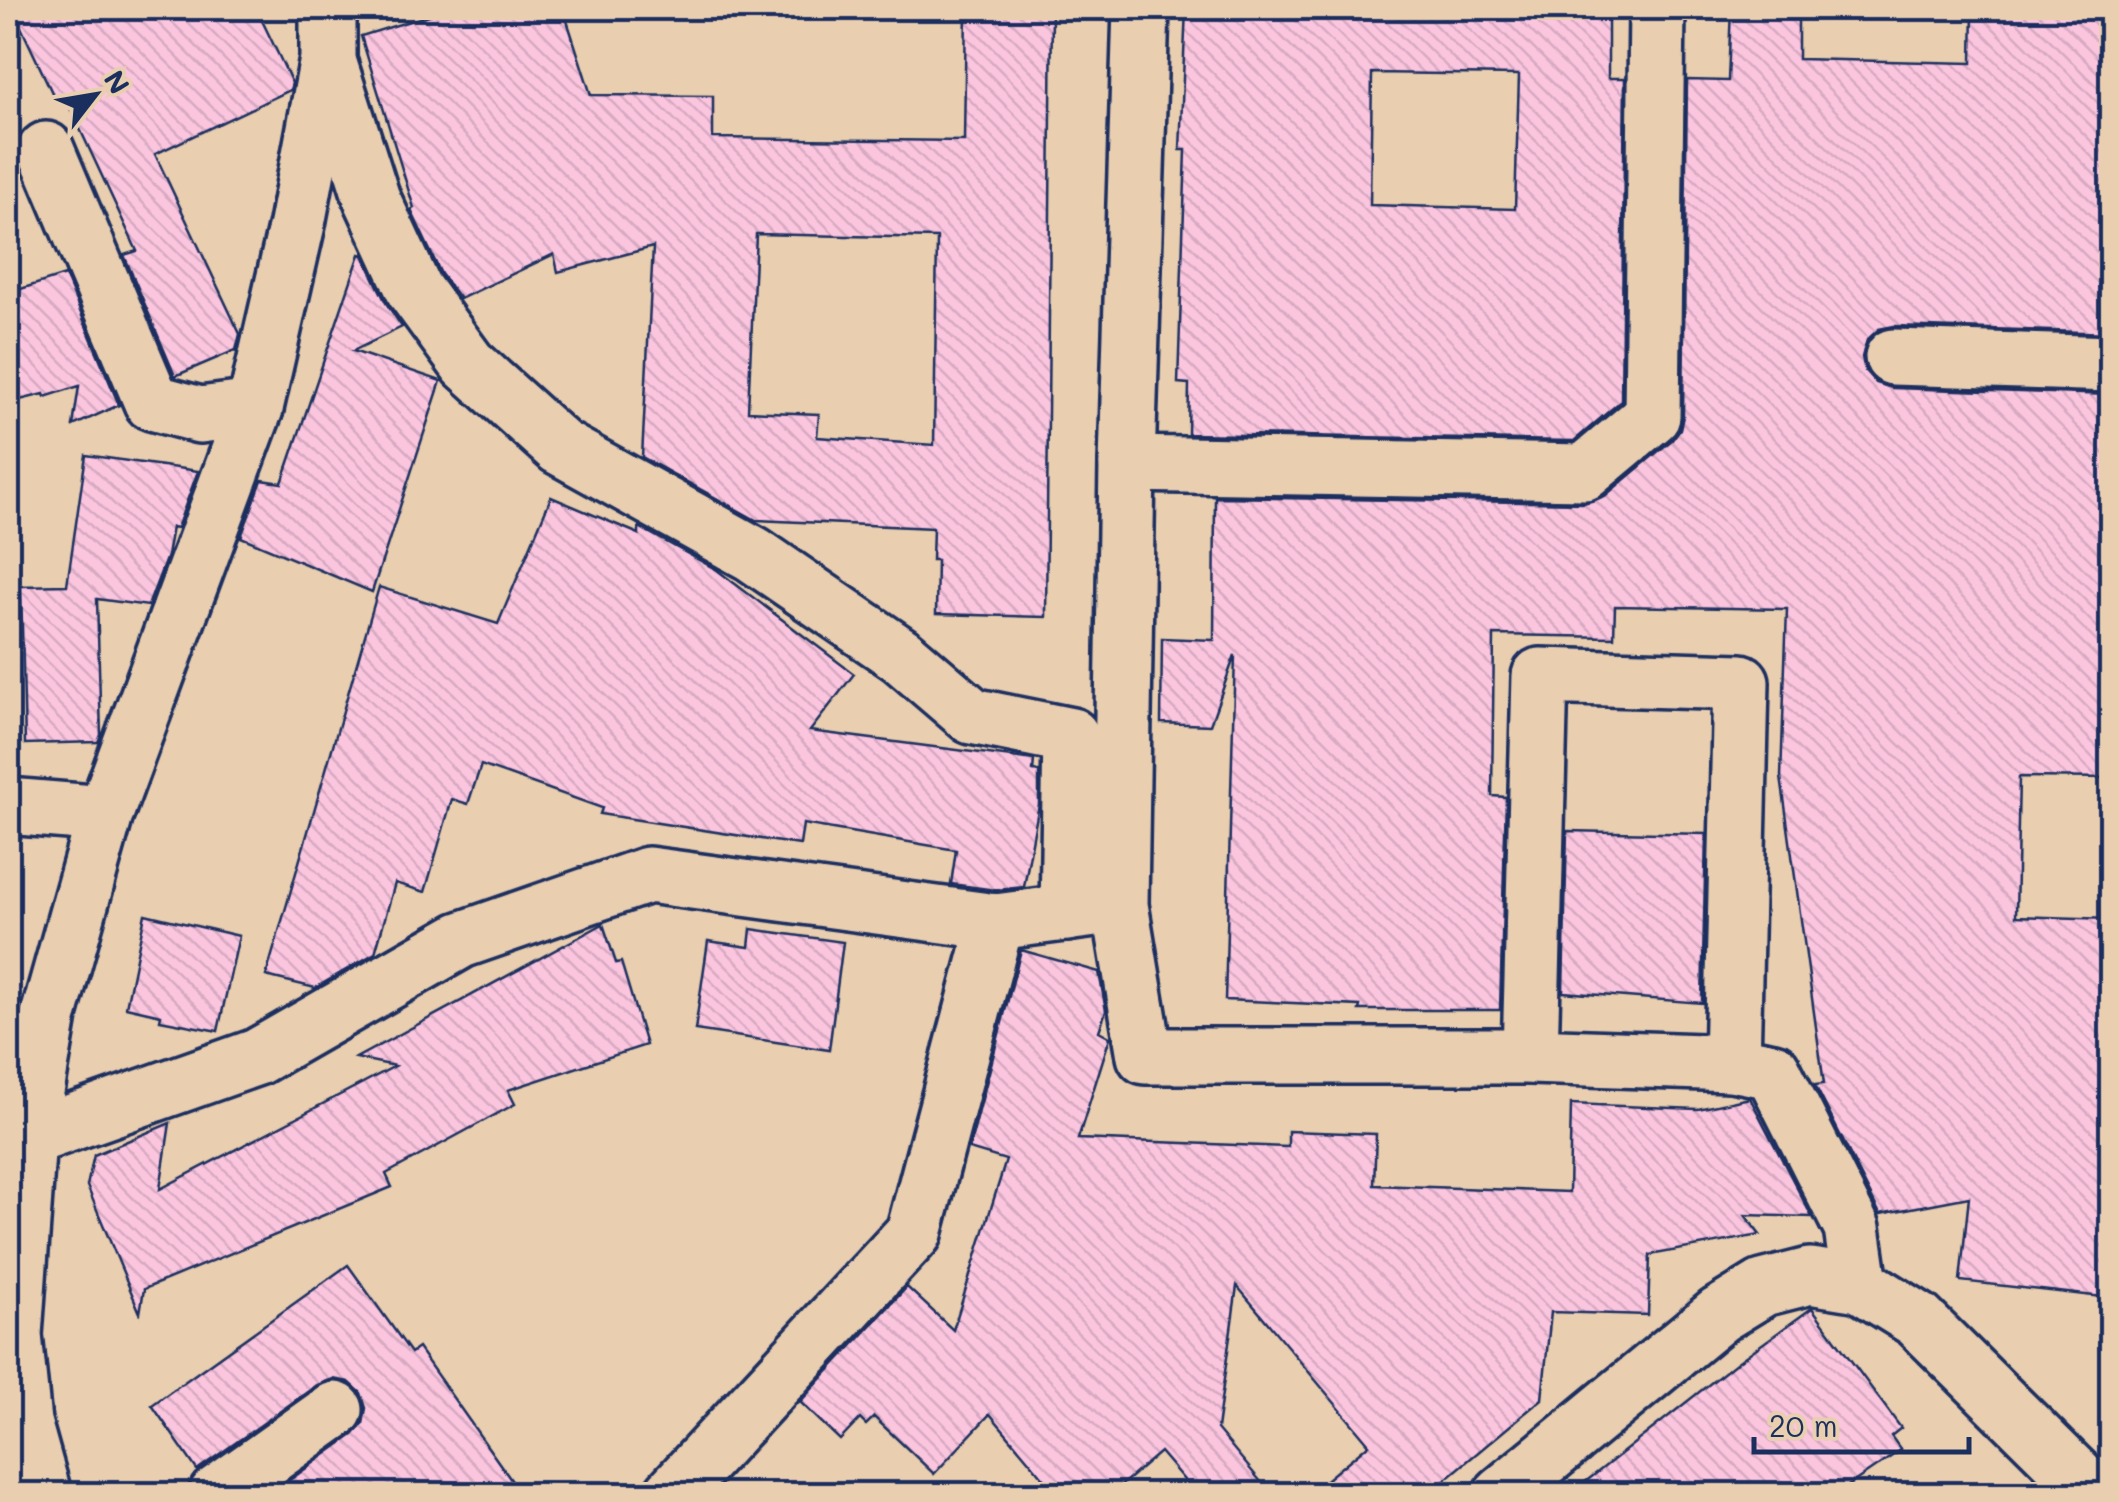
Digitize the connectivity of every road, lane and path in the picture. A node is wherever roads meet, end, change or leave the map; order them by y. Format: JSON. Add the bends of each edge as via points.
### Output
{"nodes":[{"id":1,"x":1141,"y":8,"type":"edge"},
{"id":2,"x":1657,"y":8,"type":"edge"},
{"id":3,"x":328,"y":33,"type":"edge"},
{"id":4,"x":46,"y":150,"type":"dead end"},
{"id":5,"x":1892,"y":357,"type":"dead end"},
{"id":6,"x":2112,"y":364,"type":"edge"},
{"id":7,"x":255,"y":408,"type":"junction"},
{"id":8,"x":1127,"y":464,"type":"junction"},
{"id":9,"x":8,"y":806,"type":"edge"},
{"id":10,"x":105,"y":814,"type":"junction"},
{"id":11,"x":1094,"y":909,"type":"junction"},
{"id":12,"x":996,"y":922,"type":"junction"},
{"id":13,"x":1530,"y":1056,"type":"junction"},
{"id":14,"x":1732,"y":1063,"type":"junction"},
{"id":15,"x":28,"y":1138,"type":"junction"},
{"id":16,"x":1860,"y":1284,"type":"junction"},
{"id":17,"x":335,"y":1410,"type":"dead end"},
{"id":18,"x":42,"y":1494,"type":"edge"},
{"id":19,"x":216,"y":1494,"type":"edge"},
{"id":20,"x":672,"y":1494,"type":"edge"},
{"id":21,"x":1502,"y":1494,"type":"edge"},
{"id":22,"x":2094,"y":1494,"type":"edge"}],
"edges":[{"from":1,"to":8,"type":"street"},
{"from":2,"to":8,"type":"street","via":[[1652,416],[1584,472]]},
{"from":3,"to":7,"type":"street","via":[[297,224]]},
{"from":3,"to":11,"type":"street","via":[[372,199],[414,290],[468,364],[560,447],[753,554],[902,656],[972,716],[1071,736]]},
{"from":4,"to":7,"type":"street","via":[[152,402],[200,415]]},
{"from":5,"to":6,"type":"street"},
{"from":7,"to":10,"type":"street"},
{"from":8,"to":11,"type":"street"},
{"from":9,"to":10,"type":"street"},
{"from":10,"to":15,"type":"street","via":[[49,1015]]},
{"from":11,"to":12,"type":"street"},
{"from":11,"to":13,"type":"street","via":[[1145,1056]]},
{"from":12,"to":15,"type":"street","via":[[648,875],[461,940],[257,1057]]},
{"from":12,"to":20,"type":"street","via":[[914,1233]]},
{"from":13,"to":14,"type":"street"},
{"from":13,"to":14,"type":"street","via":[[1540,676],[1741,682]]},
{"from":14,"to":16,"type":"street","via":[[1772,1071],[1852,1228]]},
{"from":15,"to":18,"type":"street","via":[[14,1335],[23,1422]]},
{"from":16,"to":21,"type":"street","via":[[1810,1276],[1763,1288],[1719,1315]]},
{"from":16,"to":22,"type":"street","via":[[1918,1320]]},
{"from":17,"to":19,"type":"street"}]}
